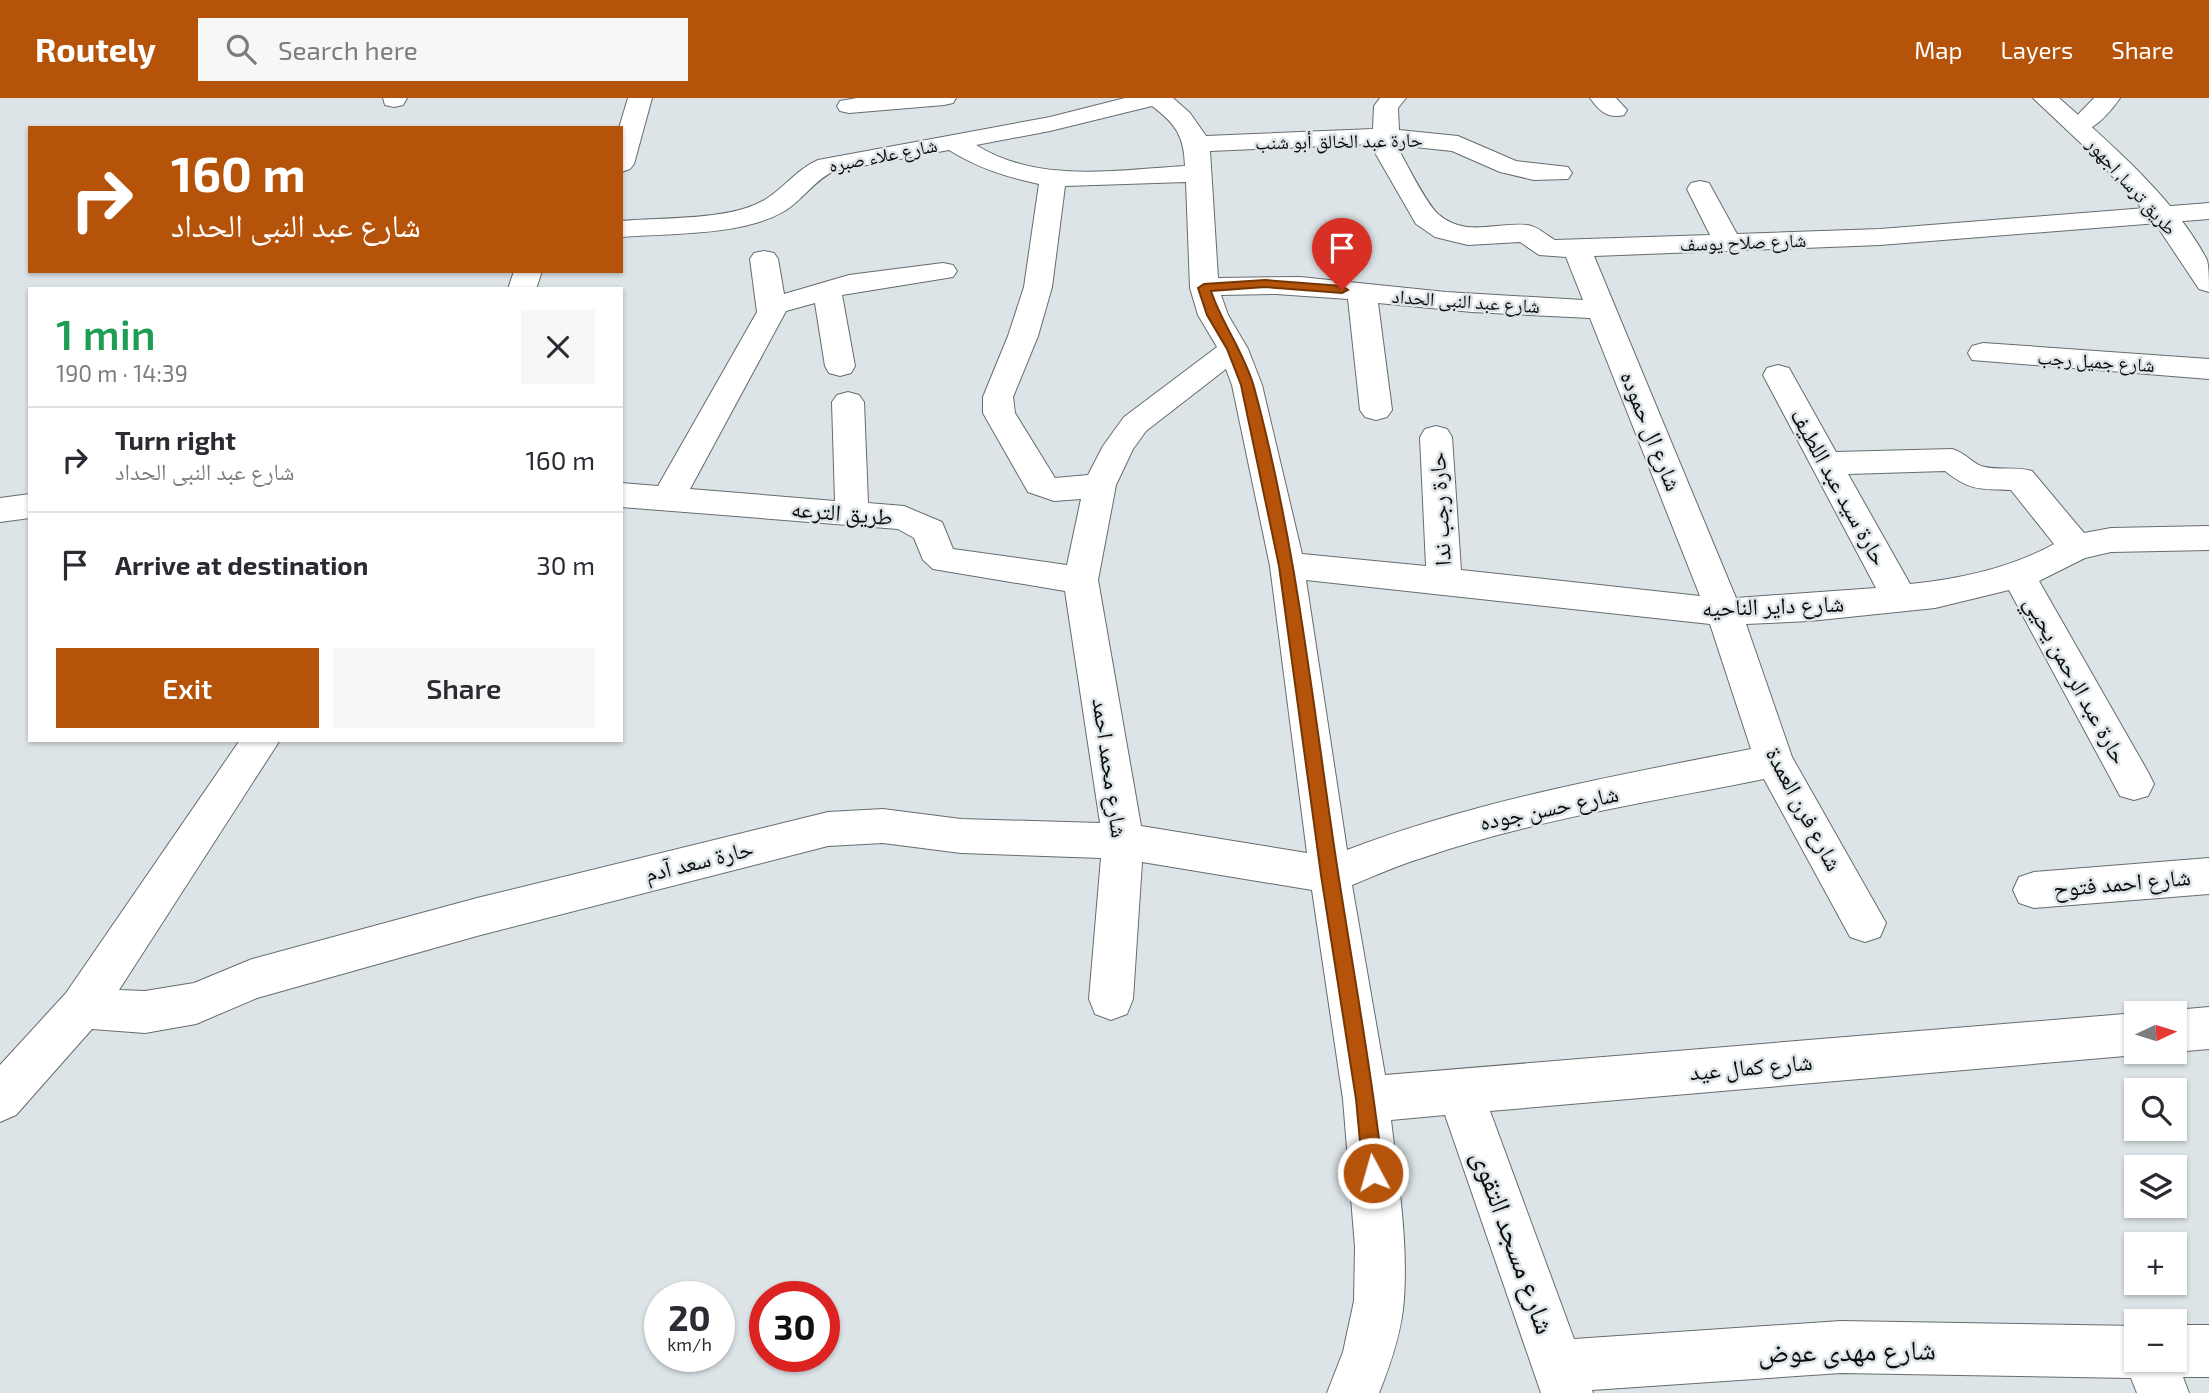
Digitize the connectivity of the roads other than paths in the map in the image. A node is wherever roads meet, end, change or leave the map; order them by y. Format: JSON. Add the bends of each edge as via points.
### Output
{"nodes":[{"id":1,"x":640,"y":98,"type":"edge"},
{"id":2,"x":936,"y":98,"type":"edge"},
{"id":3,"x":1156,"y":98,"type":"edge"},
{"id":4,"x":2045,"y":98,"type":"edge"},
{"id":5,"x":2108,"y":98,"type":"edge"},
{"id":6,"x":1381,"y":101,"type":"edge"},
{"id":7,"x":1099,"y":104,"type":"edge"},
{"id":8,"x":846,"y":127,"type":"edge"},
{"id":9,"x":2078,"y":127,"type":"junction"},
{"id":10,"x":1382,"y":137,"type":"junction"},
{"id":11,"x":952,"y":141,"type":"junction"},
{"id":12,"x":623,"y":157,"type":"edge"},
{"id":13,"x":1198,"y":158,"type":"junction"},
{"id":14,"x":1559,"y":173,"type":"dead end"},
{"id":15,"x":1053,"y":179,"type":"junction"},
{"id":16,"x":1700,"y":189,"type":"dead end"},
{"id":17,"x":2209,"y":211,"type":"edge"},
{"id":18,"x":2163,"y":215,"type":"junction"},
{"id":19,"x":623,"y":229,"type":"edge"},
{"id":20,"x":1728,"y":243,"type":"junction"},
{"id":21,"x":1577,"y":249,"type":"junction"},
{"id":22,"x":764,"y":259,"type":"dead end"},
{"id":23,"x":943,"y":271,"type":"dead end"},
{"id":24,"x":2209,"y":283,"type":"edge"},
{"id":25,"x":1204,"y":288,"type":"junction"},
{"id":26,"x":827,"y":290,"type":"junction"},
{"id":27,"x":1362,"y":292,"type":"junction"},
{"id":28,"x":772,"y":306,"type":"junction"},
{"id":29,"x":1602,"y":310,"type":"junction"},
{"id":30,"x":1233,"y":349,"type":"junction"},
{"id":31,"x":1983,"y":353,"type":"dead end"},
{"id":32,"x":840,"y":366,"type":"dead end"},
{"id":33,"x":2209,"y":369,"type":"edge"},
{"id":34,"x":1778,"y":375,"type":"dead end"},
{"id":35,"x":848,"y":402,"type":"dead end"},
{"id":36,"x":1376,"y":410,"type":"dead end"},
{"id":37,"x":1436,"y":437,"type":"dead end"},
{"id":38,"x":1826,"y":463,"type":"junction"},
{"id":39,"x":1100,"y":485,"type":"junction"},
{"id":40,"x":623,"y":495,"type":"edge"},
{"id":41,"x":668,"y":498,"type":"junction"},
{"id":42,"x":28,"y":506,"type":"edge"},
{"id":43,"x":0,"y":510,"type":"edge"},
{"id":44,"x":852,"y":513,"type":"junction"},
{"id":45,"x":2209,"y":538,"type":"edge"},
{"id":46,"x":2076,"y":547,"type":"junction"},
{"id":47,"x":1287,"y":566,"type":"junction"},
{"id":48,"x":2018,"y":575,"type":"junction"},
{"id":49,"x":1081,"y":580,"type":"junction"},
{"id":50,"x":1444,"y":581,"type":"junction"},
{"id":51,"x":1900,"y":599,"type":"junction"},
{"id":52,"x":1724,"y":612,"type":"junction"},
{"id":53,"x":260,"y":742,"type":"edge"},
{"id":54,"x":1774,"y":761,"type":"junction"},
{"id":55,"x":2134,"y":785,"type":"dead end"},
{"id":56,"x":1123,"y":841,"type":"junction"},
{"id":57,"x":1330,"y":875,"type":"junction"},
{"id":58,"x":2209,"y":876,"type":"edge"},
{"id":59,"x":2034,"y":890,"type":"dead end"},
{"id":60,"x":1865,"y":923,"type":"dead end"},
{"id":61,"x":1111,"y":999,"type":"dead end"},
{"id":62,"x":82,"y":1008,"type":"junction"},
{"id":63,"x":2209,"y":1028,"type":"edge"},
{"id":64,"x":2188,"y":1030,"type":"edge"},
{"id":65,"x":2124,"y":1035,"type":"edge"},
{"id":66,"x":1460,"y":1092,"type":"junction"},
{"id":67,"x":0,"y":1099,"type":"edge"},
{"id":68,"x":1366,"y":1099,"type":"junction"},
{"id":69,"x":2187,"y":1351,"type":"edge"},
{"id":70,"x":2209,"y":1351,"type":"edge"},
{"id":71,"x":2124,"y":1352,"type":"edge"},
{"id":72,"x":2155,"y":1372,"type":"edge"},
{"id":73,"x":1563,"y":1380,"type":"edge"},
{"id":74,"x":1353,"y":1393,"type":"edge"},
{"id":75,"x":2163,"y":1393,"type":"edge"}],
"edges":[{"from":1,"to":12,"type":"street"},
{"from":2,"to":8,"type":"street"},
{"from":3,"to":7,"type":"street","name":"شارع علاء صبره"},
{"from":3,"to":13,"type":"street","via":[[1189,126]]},
{"from":4,"to":9,"type":"street","name":"طريق ترسا, اجهور"},
{"from":5,"to":9,"type":"street"},
{"from":6,"to":10,"type":"street"},
{"from":7,"to":11,"type":"street","name":"شارع علاء صبره","via":[[1050,124]]},
{"from":8,"to":11,"type":"street","name":"شارع علاء صبره"},
{"from":8,"to":19,"type":"street","name":"شارع علاء صبره","via":[[813,170],[776,205],[748,216]]},
{"from":9,"to":18,"type":"street","name":"طريق ترسا, اجهور"},
{"from":10,"to":13,"type":"street","name":"حارة عبد الخالق أبو شنب"},
{"from":10,"to":14,"type":"street","name":"حارة عبد الخالق أبو شنب","via":[[1443,133],[1509,167]]},
{"from":10,"to":21,"type":"street","name":"شارع صلاح يوسف","via":[[1426,218],[1445,231],[1483,238],[1523,233],[1549,248]]},
{"from":11,"to":15,"type":"street","name":"حارة عبد الخالق أبو شنب","via":[[972,157],[999,169]]},
{"from":13,"to":15,"type":"street","name":"حارة عبد الخالق أبو شنب"},
{"from":13,"to":25,"type":"street"},
{"from":15,"to":39,"type":"street","via":[[1038,287],[998,397],[999,413],[1047,489]]},
{"from":16,"to":20,"type":"street"},
{"from":17,"to":18,"type":"street","name":"شارع صلاح يوسف"},
{"from":18,"to":20,"type":"street","name":"شارع صلاح يوسف","via":[[1880,237]]},
{"from":18,"to":24,"type":"street","name":"طريق ترسا, اجهور"},
{"from":20,"to":21,"type":"street","name":"شارع صلاح يوسف"},
{"from":21,"to":29,"type":"street","name":"شارع ال حموده"},
{"from":22,"to":28,"type":"street"},
{"from":23,"to":26,"type":"street"},
{"from":25,"to":27,"type":"street","name":"شارع عبد النبى الحداد","via":[[1265,284]]},
{"from":25,"to":30,"type":"street"},
{"from":26,"to":28,"type":"street"},
{"from":26,"to":32,"type":"street"},
{"from":27,"to":29,"type":"street","name":"شارع عبد النبى الحداد"},
{"from":27,"to":36,"type":"street"},
{"from":28,"to":41,"type":"street"},
{"from":29,"to":52,"type":"street","name":"شارع ال حموده"},
{"from":30,"to":39,"type":"street","via":[[1135,424]]},
{"from":30,"to":47,"type":"street","via":[[1247,385]]},
{"from":31,"to":33,"type":"street","name":"شارع جميل رجب"},
{"from":34,"to":38,"type":"street","name":"حارة سيد عبد اللطيف"},
{"from":35,"to":44,"type":"street"},
{"from":37,"to":50,"type":"street","name":"حارة رجب ندا"},
{"from":38,"to":46,"type":"street","via":[[1952,460],[1973,477],[2020,479]]},
{"from":38,"to":51,"type":"street","name":"حارة سيد عبد اللطيف"},
{"from":39,"to":49,"type":"street"},
{"from":40,"to":41,"type":"street","name":"طريق الترعه"},
{"from":41,"to":44,"type":"street","name":"طريق الترعه"},
{"from":42,"to":43,"type":"street"},
{"from":44,"to":49,"type":"street","name":"طريق الترعه","via":[[918,523],[930,531],[932,547],[945,560]]},
{"from":45,"to":46,"type":"street","name":"شارع داير الناحيه","via":[[2136,538]]},
{"from":46,"to":48,"type":"street","name":"شارع داير الناحيه"},
{"from":47,"to":50,"type":"street","name":"شارع داير الناحيه"},
{"from":47,"to":57,"type":"street"},
{"from":48,"to":51,"type":"street","name":"شارع داير الناحيه"},
{"from":48,"to":55,"type":"street","name":"حارة عبد الرحمن يحيي"},
{"from":49,"to":56,"type":"street","name":"شارع محمد احمد"},
{"from":50,"to":52,"type":"street","name":"شارع داير الناحيه"},
{"from":51,"to":52,"type":"street","name":"شارع داير الناحيه"},
{"from":52,"to":54,"type":"street","name":"شارع فرن العمدة"},
{"from":53,"to":62,"type":"street"},
{"from":54,"to":57,"type":"street","name":"شارع حسن جوده","via":[[1472,825]]},
{"from":54,"to":60,"type":"street","name":"شارع فرن العمدة"},
{"from":56,"to":57,"type":"street","name":"حارة سعد آدم"},
{"from":56,"to":61,"type":"street","name":"شارع محمد احمد"},
{"from":56,"to":62,"type":"street","name":"حارة سعد آدم","via":[[961,836],[883,826],[828,830],[477,916],[252,979],[195,1003],[145,1012]]},
{"from":57,"to":68,"type":"street"},
{"from":58,"to":59,"type":"street","name":"شارع احمد فتوح"},
{"from":62,"to":67,"type":"street"},
{"from":63,"to":64,"type":"street"},
{"from":65,"to":66,"type":"street","name":"شارع كمال عيد"},
{"from":66,"to":68,"type":"street","name":"شارع كمال عيد"},
{"from":66,"to":73,"type":"street","name":"شارع مسجد التقوى"},
{"from":68,"to":74,"type":"street","via":[[1380,1247],[1379,1301]]},
{"from":69,"to":70,"type":"street"},
{"from":71,"to":73,"type":"street","name":"شارع مهدى عوض","via":[[1840,1347]]},
{"from":72,"to":75,"type":"street"}]}
